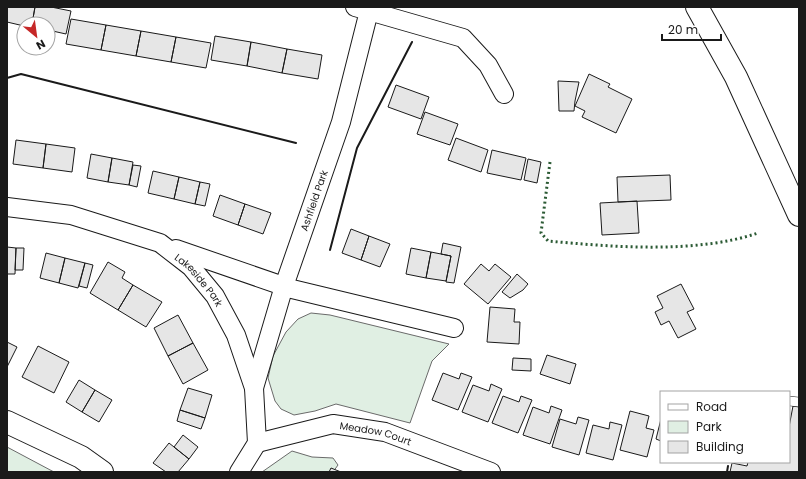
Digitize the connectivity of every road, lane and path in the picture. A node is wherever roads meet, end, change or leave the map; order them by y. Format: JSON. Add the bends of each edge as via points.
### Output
{"nodes":[{"id":1,"x":697,"y":7,"type":"edge"},
{"id":2,"x":362,"y":9,"type":"edge"},
{"id":3,"x":504,"y":94,"type":"dead end"},
{"id":4,"x":7,"y":207,"type":"edge"},
{"id":5,"x":799,"y":215,"type":"edge"},
{"id":6,"x":160,"y":243,"type":"junction"},
{"id":7,"x":284,"y":286,"type":"junction"},
{"id":8,"x":272,"y":325,"type":"junction"},
{"id":9,"x":454,"y":328,"type":"dead end"},
{"id":10,"x":236,"y":335,"type":"junction"},
{"id":11,"x":254,"y":388,"type":"junction"},
{"id":12,"x":7,"y":422,"type":"edge"},
{"id":13,"x":257,"y":443,"type":"junction"},
{"id":14,"x":102,"y":472,"type":"edge"},
{"id":15,"x":239,"y":472,"type":"edge"},
{"id":16,"x":491,"y":472,"type":"edge"}],
"edges":[{"from":1,"to":5,"type":"main road","via":[[736,77]]},
{"from":2,"to":3,"type":"street","name":"Ashfield Park","via":[[463,38],[488,65]]},
{"from":2,"to":7,"type":"street","name":"Ashfield Park","via":[[341,122]]},
{"from":4,"to":6,"type":"street","name":"Lakeside Park","via":[[71,214]]},
{"from":6,"to":7,"type":"street"},
{"from":6,"to":10,"type":"street","name":"Lakeside Park","via":[[191,267],[215,296]]},
{"from":7,"to":8,"type":"street","name":"Ashfield Park"},
{"from":7,"to":9,"type":"street"},
{"from":8,"to":10,"type":"street","via":[[259,339],[247,340]]},
{"from":8,"to":11,"type":"street","name":"Ashfield Park"},
{"from":10,"to":11,"type":"street","name":"Lakeside Park"},
{"from":11,"to":13,"type":"street","name":"Lakeside Park"},
{"from":12,"to":14,"type":"main road","via":[[81,457]]},
{"from":13,"to":15,"type":"street"},
{"from":13,"to":16,"type":"street","name":"Meadow Court","via":[[333,424],[385,432]]}]}
